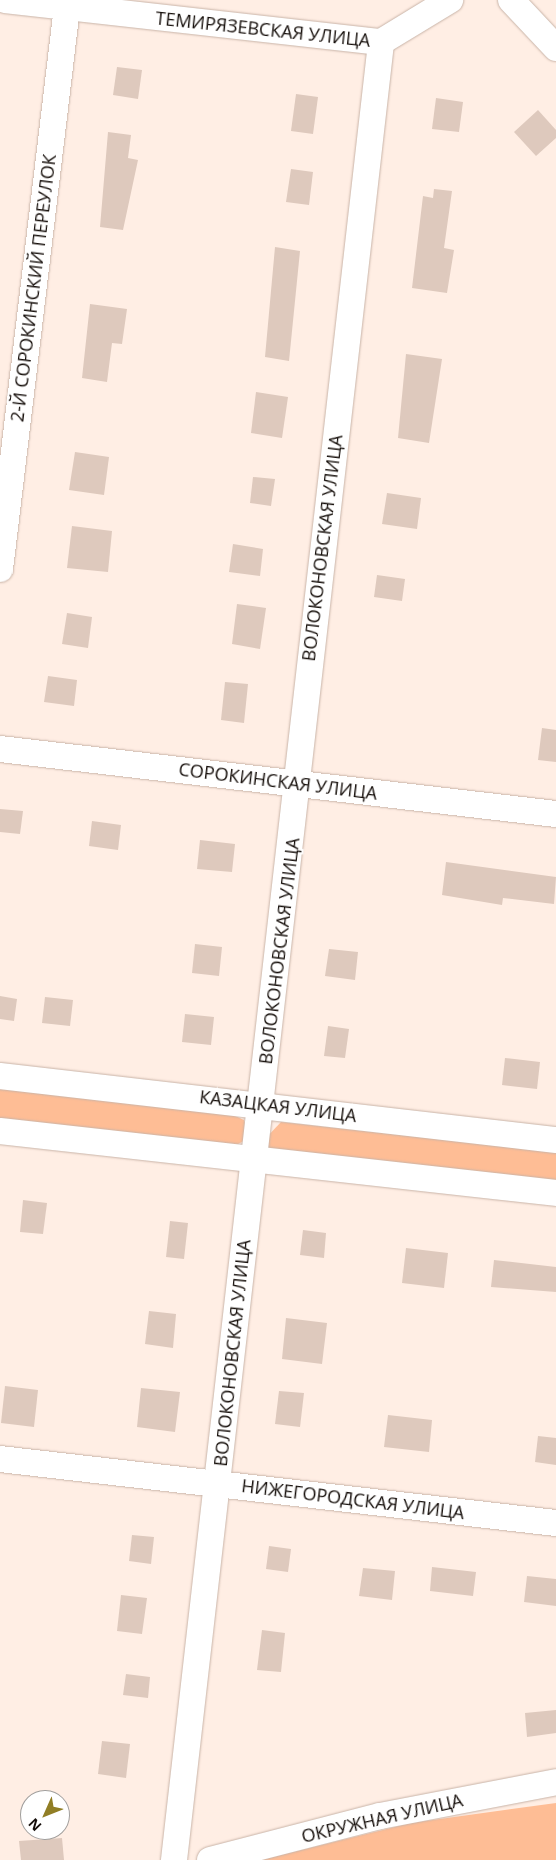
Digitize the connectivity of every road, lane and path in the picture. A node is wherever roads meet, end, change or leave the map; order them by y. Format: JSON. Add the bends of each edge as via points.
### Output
{"nodes":[{"id":1,"x":5,"y":0,"type":"edge"},
{"id":2,"x":450,"y":0,"type":"edge"},
{"id":3,"x":511,"y":0,"type":"edge"},
{"id":4,"x":67,"y":7,"type":"junction"},
{"id":5,"x":382,"y":42,"type":"junction"},
{"id":6,"x":556,"y":48,"type":"edge"},
{"id":7,"x":0,"y":569,"type":"edge"},
{"id":8,"x":0,"y":750,"type":"edge"},
{"id":9,"x":299,"y":783,"type":"junction"},
{"id":10,"x":556,"y":814,"type":"edge"},
{"id":11,"x":0,"y":1076,"type":"edge"},
{"id":12,"x":260,"y":1104,"type":"junction"},
{"id":13,"x":0,"y":1131,"type":"edge"},
{"id":14,"x":556,"y":1140,"type":"edge"},
{"id":15,"x":252,"y":1160,"type":"junction"},
{"id":16,"x":556,"y":1193,"type":"edge"},
{"id":17,"x":0,"y":1459,"type":"edge"},
{"id":18,"x":219,"y":1483,"type":"junction"},
{"id":19,"x":556,"y":1523,"type":"edge"},
{"id":20,"x":556,"y":1782,"type":"edge"},
{"id":21,"x":174,"y":1860,"type":"edge"},
{"id":22,"x":210,"y":1860,"type":"edge"}],
"edges":[{"from":1,"to":4,"type":"street","name":"ТЕМИРЯЗЕВСКАЯ УЛИЦА"},
{"from":2,"to":5,"type":"street","name":"ТЕМИРЯЗЕВСКАЯ УЛИЦА"},
{"from":3,"to":6,"type":"street"},
{"from":4,"to":5,"type":"street","name":"ТЕМИРЯЗЕВСКАЯ УЛИЦА"},
{"from":4,"to":7,"type":"street","name":"2-Й СОРОКИНСКИЙ ПЕРЕУЛОК"},
{"from":5,"to":9,"type":"street","name":"ВОЛОКОНОВСКАЯ УЛИЦА","via":[[306,682]]},
{"from":8,"to":9,"type":"street","name":"СОРОКИНСКАЯ УЛИЦА"},
{"from":9,"to":10,"type":"street","name":"СОРОКИНСКАЯ УЛИЦА"},
{"from":9,"to":12,"type":"street","name":"ВОЛОКОНОВСКАЯ УЛИЦА"},
{"from":11,"to":12,"type":"street","name":"КАЗАЦКАЯ УЛИЦА"},
{"from":12,"to":14,"type":"street","name":"КАЗАЦКАЯ УЛИЦА"},
{"from":12,"to":15,"type":"street","name":"ВОЛОКОНОВСКАЯ УЛИЦА"},
{"from":13,"to":15,"type":"street"},
{"from":15,"to":16,"type":"street"},
{"from":15,"to":18,"type":"street","name":"ВОЛОКОНОВСКАЯ УЛИЦА"},
{"from":17,"to":18,"type":"street","name":"НИЖЕГОРОДСКАЯ УЛИЦА"},
{"from":18,"to":19,"type":"street","name":"НИЖЕГОРОДСКАЯ УЛИЦА"},
{"from":18,"to":21,"type":"street","name":"ВОЛОКОНОВСКАЯ УЛИЦА"},
{"from":20,"to":22,"type":"street","name":"ОКРУЖНАЯ УЛИЦА","via":[[380,1816]]}]}
